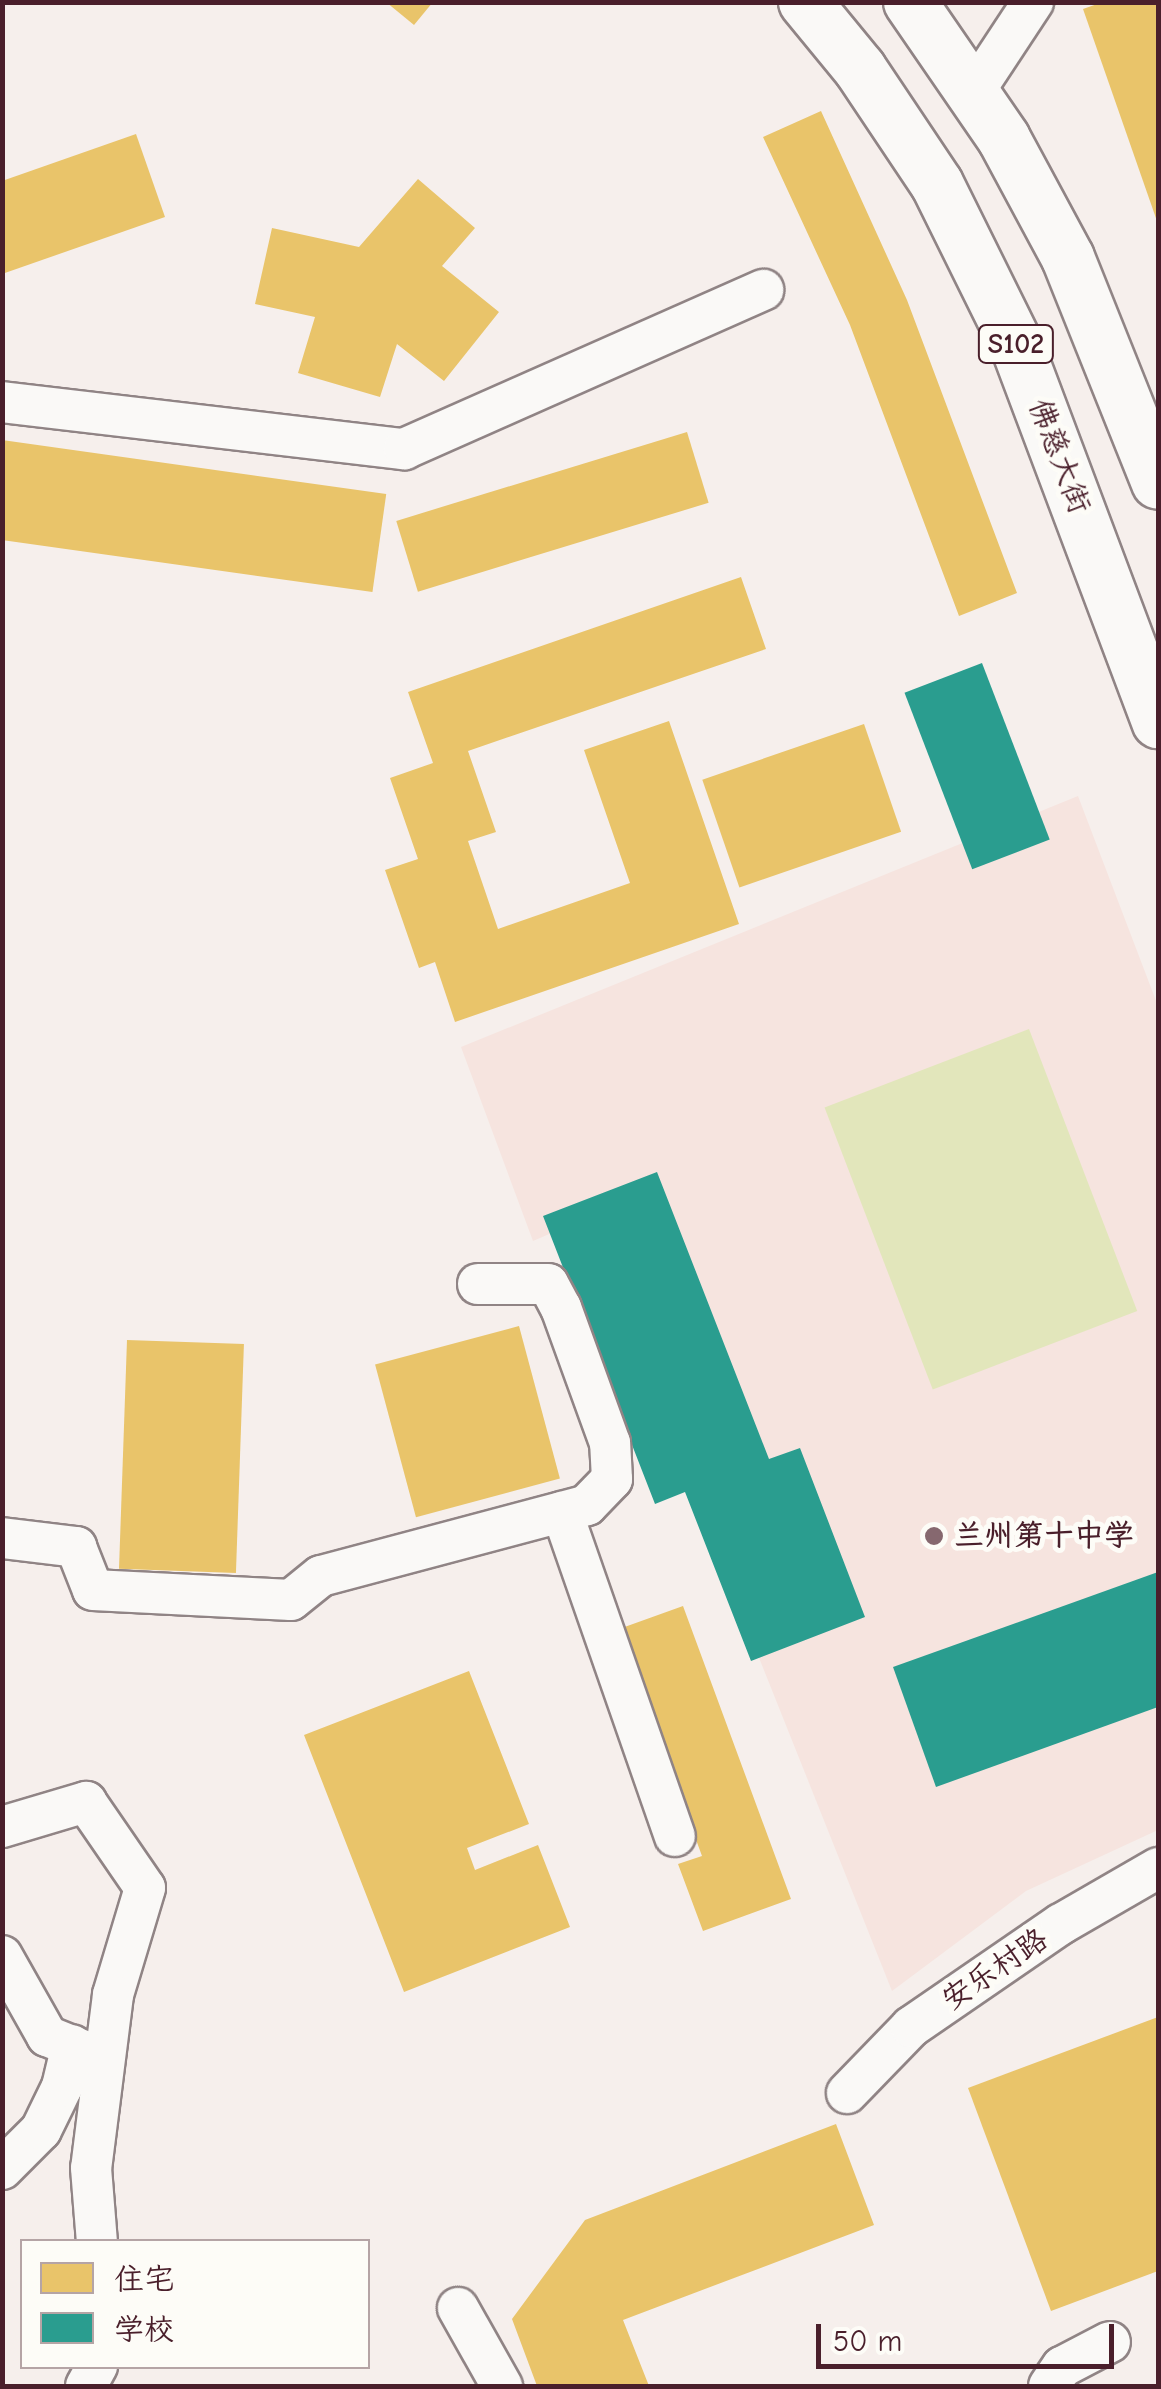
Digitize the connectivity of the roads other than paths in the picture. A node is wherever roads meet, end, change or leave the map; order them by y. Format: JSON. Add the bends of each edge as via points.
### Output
{"nodes":[{"id":1,"x":806,"y":2,"type":"edge"},
{"id":2,"x":910,"y":2,"type":"edge"},
{"id":3,"x":1033,"y":2,"type":"edge"},
{"id":4,"x":973,"y":93,"type":"junction"},
{"id":5,"x":763,"y":290,"type":"dead end"},
{"id":6,"x":2,"y":402,"type":"edge"},
{"id":7,"x":1158,"y":484,"type":"edge"},
{"id":8,"x":1158,"y":722,"type":"edge"},
{"id":9,"x":478,"y":1284,"type":"dead end"},
{"id":10,"x":562,"y":1512,"type":"junction"},
{"id":11,"x":2,"y":1538,"type":"edge"},
{"id":12,"x":2,"y":1826,"type":"edge"},
{"id":13,"x":675,"y":1836,"type":"dead end"},
{"id":14,"x":1158,"y":1868,"type":"edge"},
{"id":15,"x":2,"y":1956,"type":"edge"},
{"id":16,"x":88,"y":2052,"type":"junction"},
{"id":17,"x":847,"y":2093,"type":"dead end"},
{"id":18,"x":2,"y":2169,"type":"edge"},
{"id":19,"x":97,"y":2239,"type":"edge"},
{"id":20,"x":458,"y":2308,"type":"dead end"},
{"id":21,"x":1110,"y":2342,"type":"dead end"},
{"id":22,"x":502,"y":2386,"type":"edge"},
{"id":23,"x":1049,"y":2386,"type":"edge"}],
"edges":[{"from":1,"to":8,"type":"main road","name":"佛慈大街","number":"S102","via":[[860,68],[936,184],[1018,346]]},
{"from":2,"to":4,"type":"main road","number":"S102"},
{"from":3,"to":4,"type":"street"},
{"from":4,"to":7,"type":"main road","number":"S102","via":[[1068,258]]},
{"from":5,"to":6,"type":"street","via":[[404,449]]},
{"from":9,"to":10,"type":"street","via":[[548,1284],[561,1308],[610,1442],[612,1479],[587,1505]]},
{"from":10,"to":11,"type":"street","via":[[321,1576],[292,1600],[94,1590],[76,1548]]},
{"from":10,"to":13,"type":"street"},
{"from":12,"to":16,"type":"street","via":[[86,1802],[145,1888]]},
{"from":14,"to":17,"type":"street","name":"安乐村路","via":[[910,2027]]},
{"from":15,"to":16,"type":"street","via":[[46,2036]]},
{"from":16,"to":18,"type":"street","via":[[41,2130]]},
{"from":16,"to":19,"type":"street"},
{"from":20,"to":22,"type":"street"},
{"from":21,"to":23,"type":"street","via":[[1062,2367]]}]}
